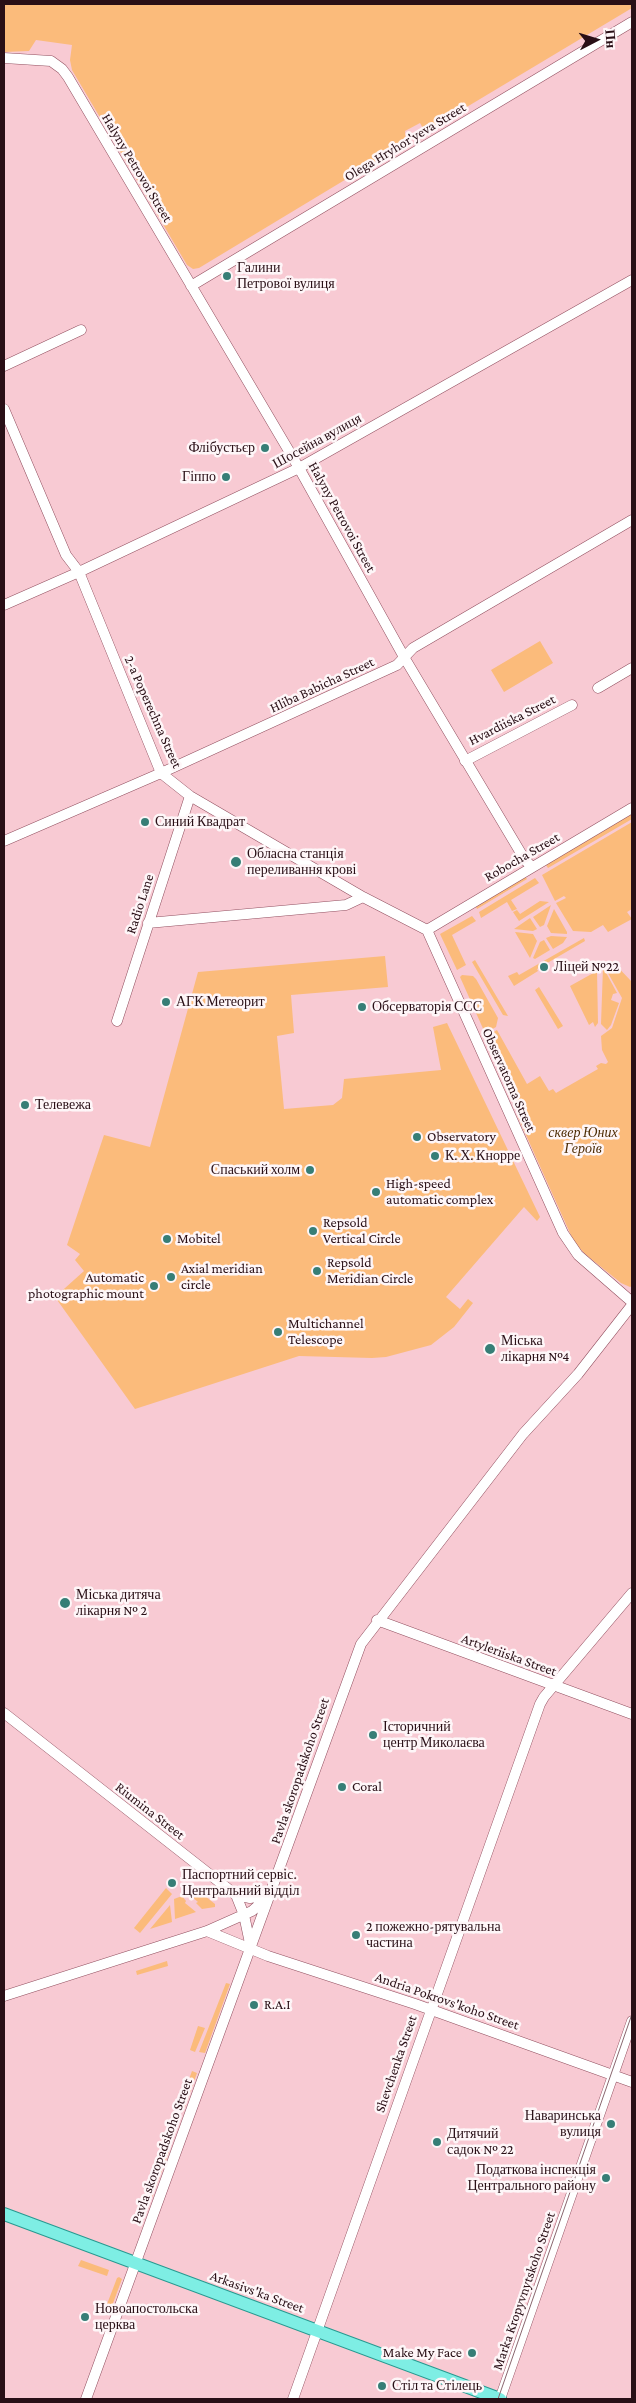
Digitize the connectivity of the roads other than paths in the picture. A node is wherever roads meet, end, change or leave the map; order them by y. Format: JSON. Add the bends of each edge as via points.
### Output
{"nodes":[{"id":1,"x":632,"y":22,"type":"edge"},
{"id":2,"x":4,"y":58,"type":"edge"},
{"id":3,"x":632,"y":280,"type":"edge"},
{"id":4,"x":191,"y":286,"type":"junction"},
{"id":5,"x":81,"y":330,"type":"dead end"},
{"id":6,"x":4,"y":366,"type":"edge"},
{"id":7,"x":4,"y":409,"type":"edge"},
{"id":8,"x":299,"y":468,"type":"junction"},
{"id":9,"x":632,"y":520,"type":"edge"},
{"id":10,"x":79,"y":572,"type":"junction"},
{"id":11,"x":4,"y":605,"type":"edge"},
{"id":12,"x":404,"y":657,"type":"junction"},
{"id":13,"x":632,"y":668,"type":"edge"},
{"id":14,"x":598,"y":688,"type":"dead end"},
{"id":15,"x":572,"y":705,"type":"dead end"},
{"id":16,"x":465,"y":761,"type":"junction"},
{"id":17,"x":161,"y":773,"type":"junction"},
{"id":18,"x":190,"y":796,"type":"junction"},
{"id":19,"x":632,"y":808,"type":"edge"},
{"id":20,"x":4,"y":841,"type":"edge"},
{"id":21,"x":532,"y":866,"type":"junction"},
{"id":22,"x":364,"y":897,"type":"junction"},
{"id":23,"x":148,"y":923,"type":"junction"},
{"id":24,"x":427,"y":930,"type":"junction"},
{"id":25,"x":117,"y":1021,"type":"dead end"},
{"id":26,"x":632,"y":1303,"type":"edge"},
{"id":27,"x":632,"y":1593,"type":"edge"},
{"id":28,"x":376,"y":1620,"type":"junction"},
{"id":29,"x":554,"y":1686,"type":"junction"},
{"id":30,"x":4,"y":1713,"type":"edge"},
{"id":31,"x":632,"y":1714,"type":"edge"},
{"id":32,"x":271,"y":1894,"type":"junction"},
{"id":33,"x":236,"y":1895,"type":"junction"},
{"id":34,"x":244,"y":1915,"type":"junction"},
{"id":35,"x":207,"y":1931,"type":"junction"},
{"id":36,"x":251,"y":1949,"type":"junction"},
{"id":37,"x":4,"y":1996,"type":"edge"},
{"id":38,"x":430,"y":2009,"type":"junction"},
{"id":39,"x":632,"y":2021,"type":"edge"},
{"id":40,"x":613,"y":2075,"type":"junction"},
{"id":41,"x":632,"y":2082,"type":"edge"},
{"id":42,"x":4,"y":2214,"type":"edge"},
{"id":43,"x":135,"y":2263,"type":"junction"},
{"id":44,"x":318,"y":2331,"type":"junction"},
{"id":45,"x":86,"y":2399,"type":"edge"},
{"id":46,"x":293,"y":2399,"type":"edge"},
{"id":47,"x":500,"y":2399,"type":"edge"}],
"edges":[{"from":1,"to":4,"type":"street","name":"Olega Hryhor'yeva Street"},
{"from":2,"to":4,"type":"street","name":"Halyny Petrovoi Street","via":[[51,61],[62,69]]},
{"from":3,"to":8,"type":"street","name":"Шосейна вулиця"},
{"from":4,"to":8,"type":"street","name":"Halyny Petrovoi Street"},
{"from":5,"to":6,"type":"street"},
{"from":7,"to":10,"type":"street","name":"2-a Poperechna Street","via":[[66,555]]},
{"from":8,"to":10,"type":"street","name":"Шосейна вулиця"},
{"from":8,"to":12,"type":"street","name":"Halyny Petrovoi Street"},
{"from":9,"to":12,"type":"street","name":"Hliba Babicha Street","via":[[413,648]]},
{"from":10,"to":11,"type":"street","name":"Шосейна вулиця"},
{"from":10,"to":17,"type":"street","name":"2-a Poperechna Street"},
{"from":12,"to":16,"type":"street","name":"Halyny Petrovoi Street"},
{"from":12,"to":17,"type":"street","name":"Hliba Babicha Street","via":[[397,665]]},
{"from":13,"to":14,"type":"street"},
{"from":15,"to":16,"type":"street","name":"Hvardiiska Street"},
{"from":16,"to":21,"type":"street","name":"Halyny Petrovoi Street","via":[[525,860]]},
{"from":17,"to":18,"type":"street","name":"2-a Poperechna Street"},
{"from":17,"to":20,"type":"street","name":"Hliba Babicha Street"},
{"from":18,"to":22,"type":"street","name":"2-a Poperechna Street"},
{"from":18,"to":23,"type":"street","name":"Radio Lane"},
{"from":19,"to":21,"type":"street","name":"Robocha Street"},
{"from":21,"to":24,"type":"street","name":"Robocha Street"},
{"from":22,"to":23,"type":"street","via":[[346,905]]},
{"from":22,"to":24,"type":"street","name":"2-a Poperechna Street"},
{"from":23,"to":25,"type":"street","name":"Radio Lane"},
{"from":24,"to":26,"type":"street","name":"Observatorna Street","via":[[563,1233],[578,1255]]},
{"from":26,"to":28,"type":"street","name":"Pavla skoropadskoho Street","via":[[578,1374],[523,1434]]},
{"from":27,"to":29,"type":"street","name":"Shevchenka Street"},
{"from":28,"to":29,"type":"street","name":"Artyleriiska Street"},
{"from":28,"to":32,"type":"street","name":"Pavla skoropadskoho Street","via":[[360,1644]]},
{"from":29,"to":31,"type":"street","name":"Artyleriiska Street"},
{"from":29,"to":38,"type":"street","name":"Shevchenka Street","via":[[537,1710]]},
{"from":30,"to":33,"type":"street","name":"Riumina Street"},
{"from":32,"to":33,"type":"street","via":[[256,1898]]},
{"from":32,"to":34,"type":"street","via":[[261,1905]]},
{"from":32,"to":36,"type":"street","name":"Pavla skoropadskoho Street"},
{"from":33,"to":34,"type":"street"},
{"from":34,"to":35,"type":"street"},
{"from":34,"to":36,"type":"street"},
{"from":35,"to":36,"type":"street","name":"Andria Pokrovs'koho Street"},
{"from":35,"to":37,"type":"street"},
{"from":36,"to":38,"type":"street","name":"Andria Pokrovs'koho Street"},
{"from":36,"to":43,"type":"street","name":"Pavla skoropadskoho Street"},
{"from":38,"to":40,"type":"street","name":"Andria Pokrovs'koho Street"},
{"from":38,"to":44,"type":"street","name":"Shevchenka Street"},
{"from":39,"to":40,"type":"street","name":"Marka Kropyvnytskoho Street"},
{"from":40,"to":41,"type":"street","name":"Andria Pokrovs'koho Street"},
{"from":40,"to":47,"type":"street","name":"Marka Kropyvnytskoho Street"},
{"from":42,"to":43,"type":"main road","name":"Arkasivs'ka Street"},
{"from":43,"to":44,"type":"main road","name":"Arkasivs'ka Street"},
{"from":43,"to":45,"type":"street","name":"Pavla skoropadskoho Street"},
{"from":44,"to":46,"type":"street","name":"Shevchenka Street"},
{"from":44,"to":47,"type":"main road","name":"Arkasivs'ka Street"}]}
